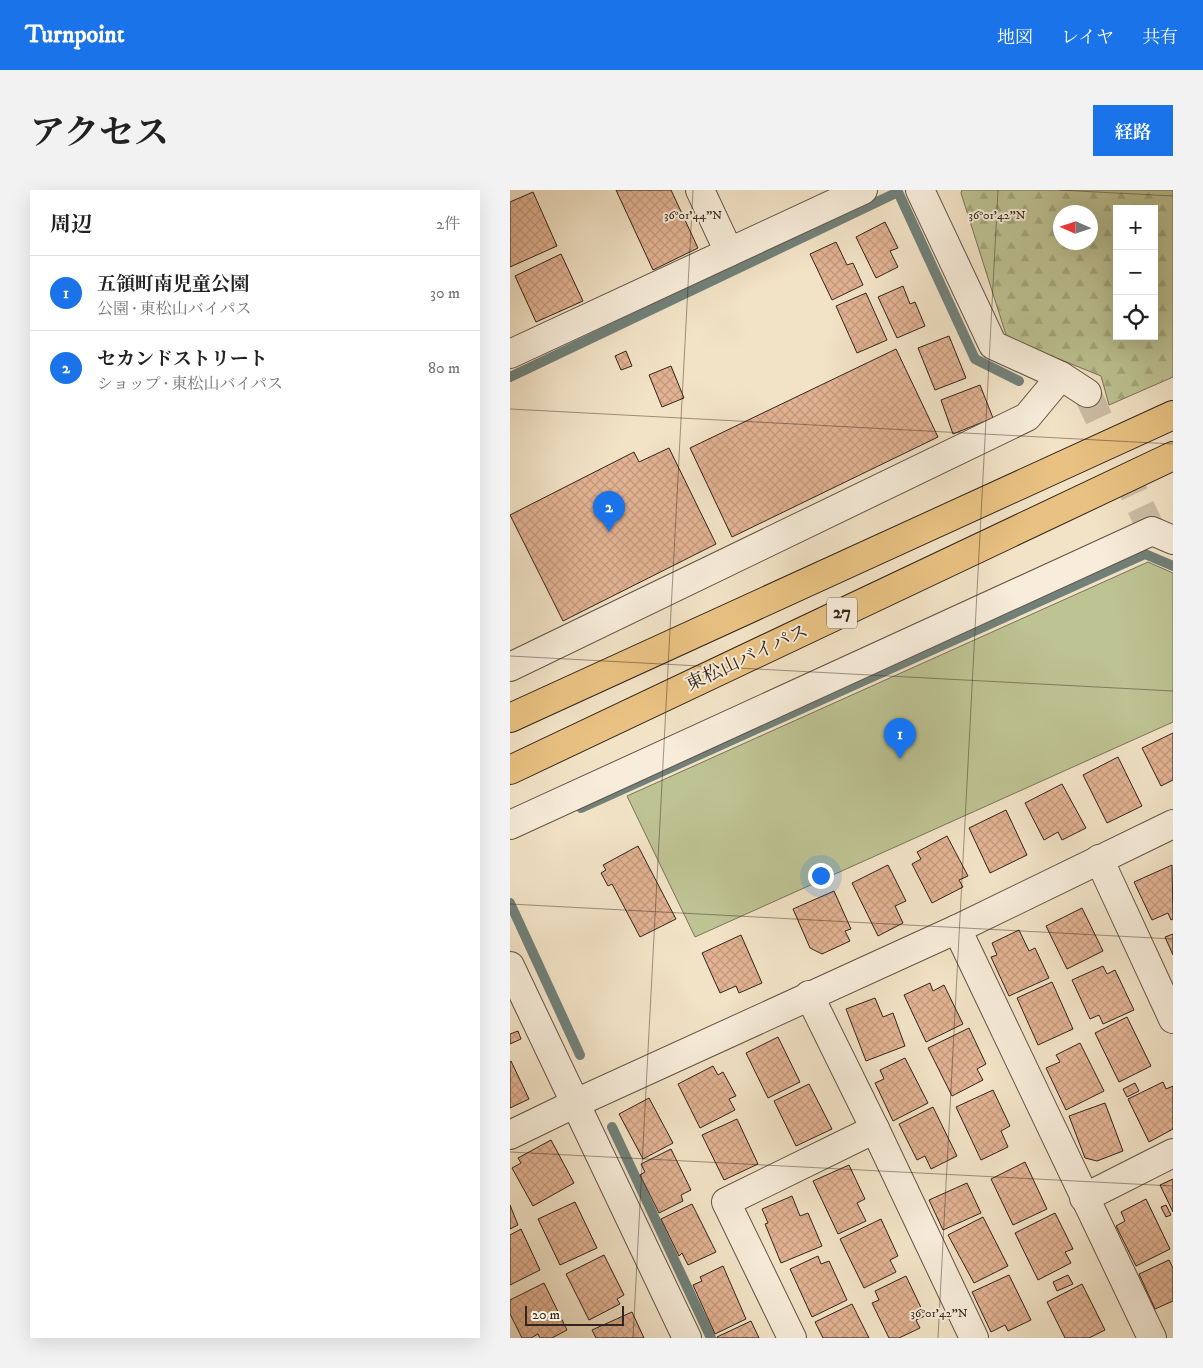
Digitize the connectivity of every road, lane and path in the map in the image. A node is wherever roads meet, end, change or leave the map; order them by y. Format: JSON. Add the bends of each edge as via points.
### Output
{"nodes":[{"id":1,"x":700,"y":190,"type":"edge"},
{"id":2,"x":863,"y":190,"type":"edge"},
{"id":3,"x":920,"y":190,"type":"edge"},
{"id":4,"x":729,"y":252,"type":"junction"},
{"id":5,"x":510,"y":354,"type":"edge"},
{"id":6,"x":1061,"y":376,"type":"junction"},
{"id":7,"x":1088,"y":393,"type":"tunnel mouth"},
{"id":8,"x":1173,"y":415,"type":"edge"},
{"id":9,"x":1173,"y":456,"type":"edge"},
{"id":10,"x":1173,"y":540,"type":"edge"},
{"id":11,"x":510,"y":667,"type":"edge"},
{"id":12,"x":510,"y":718,"type":"edge"},
{"id":13,"x":510,"y":770,"type":"edge"},
{"id":14,"x":1173,"y":824,"type":"edge"},
{"id":15,"x":510,"y":825,"type":"edge"},
{"id":16,"x":1099,"y":859,"type":"junction"},
{"id":17,"x":957,"y":929,"type":"junction"},
{"id":18,"x":510,"y":966,"type":"edge"},
{"id":19,"x":810,"y":995,"type":"junction"},
{"id":20,"x":1173,"y":1019,"type":"edge"},
{"id":21,"x":576,"y":1103,"type":"junction"},
{"id":22,"x":875,"y":1129,"type":"junction"},
{"id":23,"x":510,"y":1135,"type":"edge"},
{"id":24,"x":1173,"y":1153,"type":"edge"},
{"id":25,"x":1084,"y":1198,"type":"junction"},
{"id":26,"x":687,"y":1338,"type":"edge"},
{"id":27,"x":792,"y":1338,"type":"edge"},
{"id":28,"x":974,"y":1338,"type":"edge"},
{"id":29,"x":1152,"y":1338,"type":"edge"}],
"edges":[{"from":1,"to":4,"type":"street"},
{"from":2,"to":4,"type":"street"},
{"from":3,"to":6,"type":"street","via":[[993,345]]},
{"from":4,"to":5,"type":"street"},
{"from":6,"to":7,"type":"street"},
{"from":6,"to":11,"type":"street","via":[[1028,417]]},
{"from":8,"to":12,"type":"main road","number":"27"},
{"from":9,"to":13,"type":"main road","name":"東松山バイパス","number":"27"},
{"from":10,"to":15,"type":"street","via":[[1152,531]]},
{"from":14,"to":16,"type":"street"},
{"from":16,"to":17,"type":"street"},
{"from":16,"to":20,"type":"street"},
{"from":17,"to":19,"type":"street"},
{"from":17,"to":25,"type":"street"},
{"from":18,"to":21,"type":"street"},
{"from":19,"to":21,"type":"street"},
{"from":19,"to":22,"type":"street"},
{"from":21,"to":23,"type":"street"},
{"from":21,"to":26,"type":"street"},
{"from":22,"to":27,"type":"street","via":[[726,1202]]},
{"from":22,"to":28,"type":"street"},
{"from":24,"to":25,"type":"street"},
{"from":25,"to":29,"type":"street"}]}
